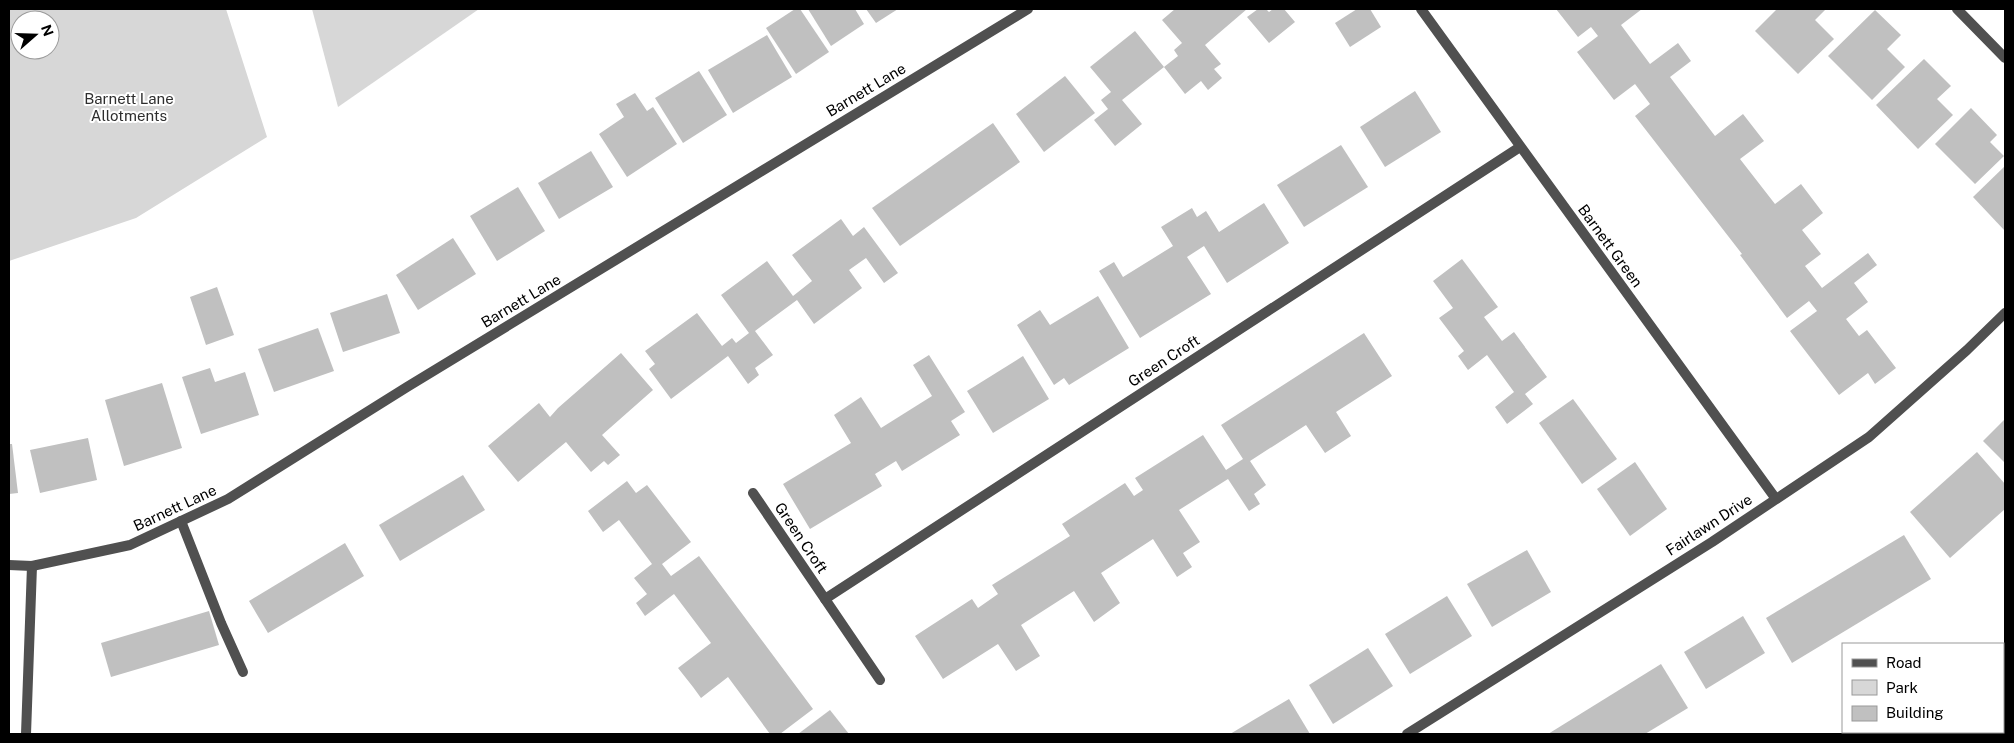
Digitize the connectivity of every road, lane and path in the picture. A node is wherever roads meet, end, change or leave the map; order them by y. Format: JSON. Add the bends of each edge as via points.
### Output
{"nodes":[{"id":1,"x":1028,"y":9,"type":"edge"},
{"id":2,"x":1422,"y":9,"type":"edge"},
{"id":3,"x":1957,"y":9,"type":"edge"},
{"id":4,"x":2005,"y":58,"type":"edge"},
{"id":5,"x":1520,"y":147,"type":"junction"},
{"id":6,"x":2005,"y":312,"type":"edge"},
{"id":7,"x":753,"y":494,"type":"dead end"},
{"id":8,"x":1776,"y":499,"type":"junction"},
{"id":9,"x":181,"y":521,"type":"junction"},
{"id":10,"x":9,"y":565,"type":"edge"},
{"id":11,"x":32,"y":566,"type":"junction"},
{"id":12,"x":825,"y":599,"type":"junction"},
{"id":13,"x":243,"y":672,"type":"dead end"},
{"id":14,"x":880,"y":680,"type":"dead end"},
{"id":15,"x":26,"y":734,"type":"edge"},
{"id":16,"x":1407,"y":734,"type":"edge"}],
"edges":[{"from":1,"to":9,"type":"street","name":"Barnett Lane","via":[[228,498]]},
{"from":2,"to":5,"type":"street","name":"Barnett Green"},
{"from":3,"to":4,"type":"street"},
{"from":5,"to":8,"type":"street","name":"Barnett Green"},
{"from":5,"to":12,"type":"street","name":"Green Croft"},
{"from":6,"to":8,"type":"street","name":"Fairlawn Drive","via":[[1869,437]]},
{"from":7,"to":12,"type":"street","name":"Green Croft"},
{"from":8,"to":16,"type":"street","name":"Fairlawn Drive"},
{"from":9,"to":11,"type":"street","name":"Barnett Lane","via":[[130,545]]},
{"from":9,"to":13,"type":"street"},
{"from":10,"to":11,"type":"street","name":"Barnett Lane"},
{"from":11,"to":15,"type":"street"},
{"from":12,"to":14,"type":"street","name":"Green Croft"}]}
